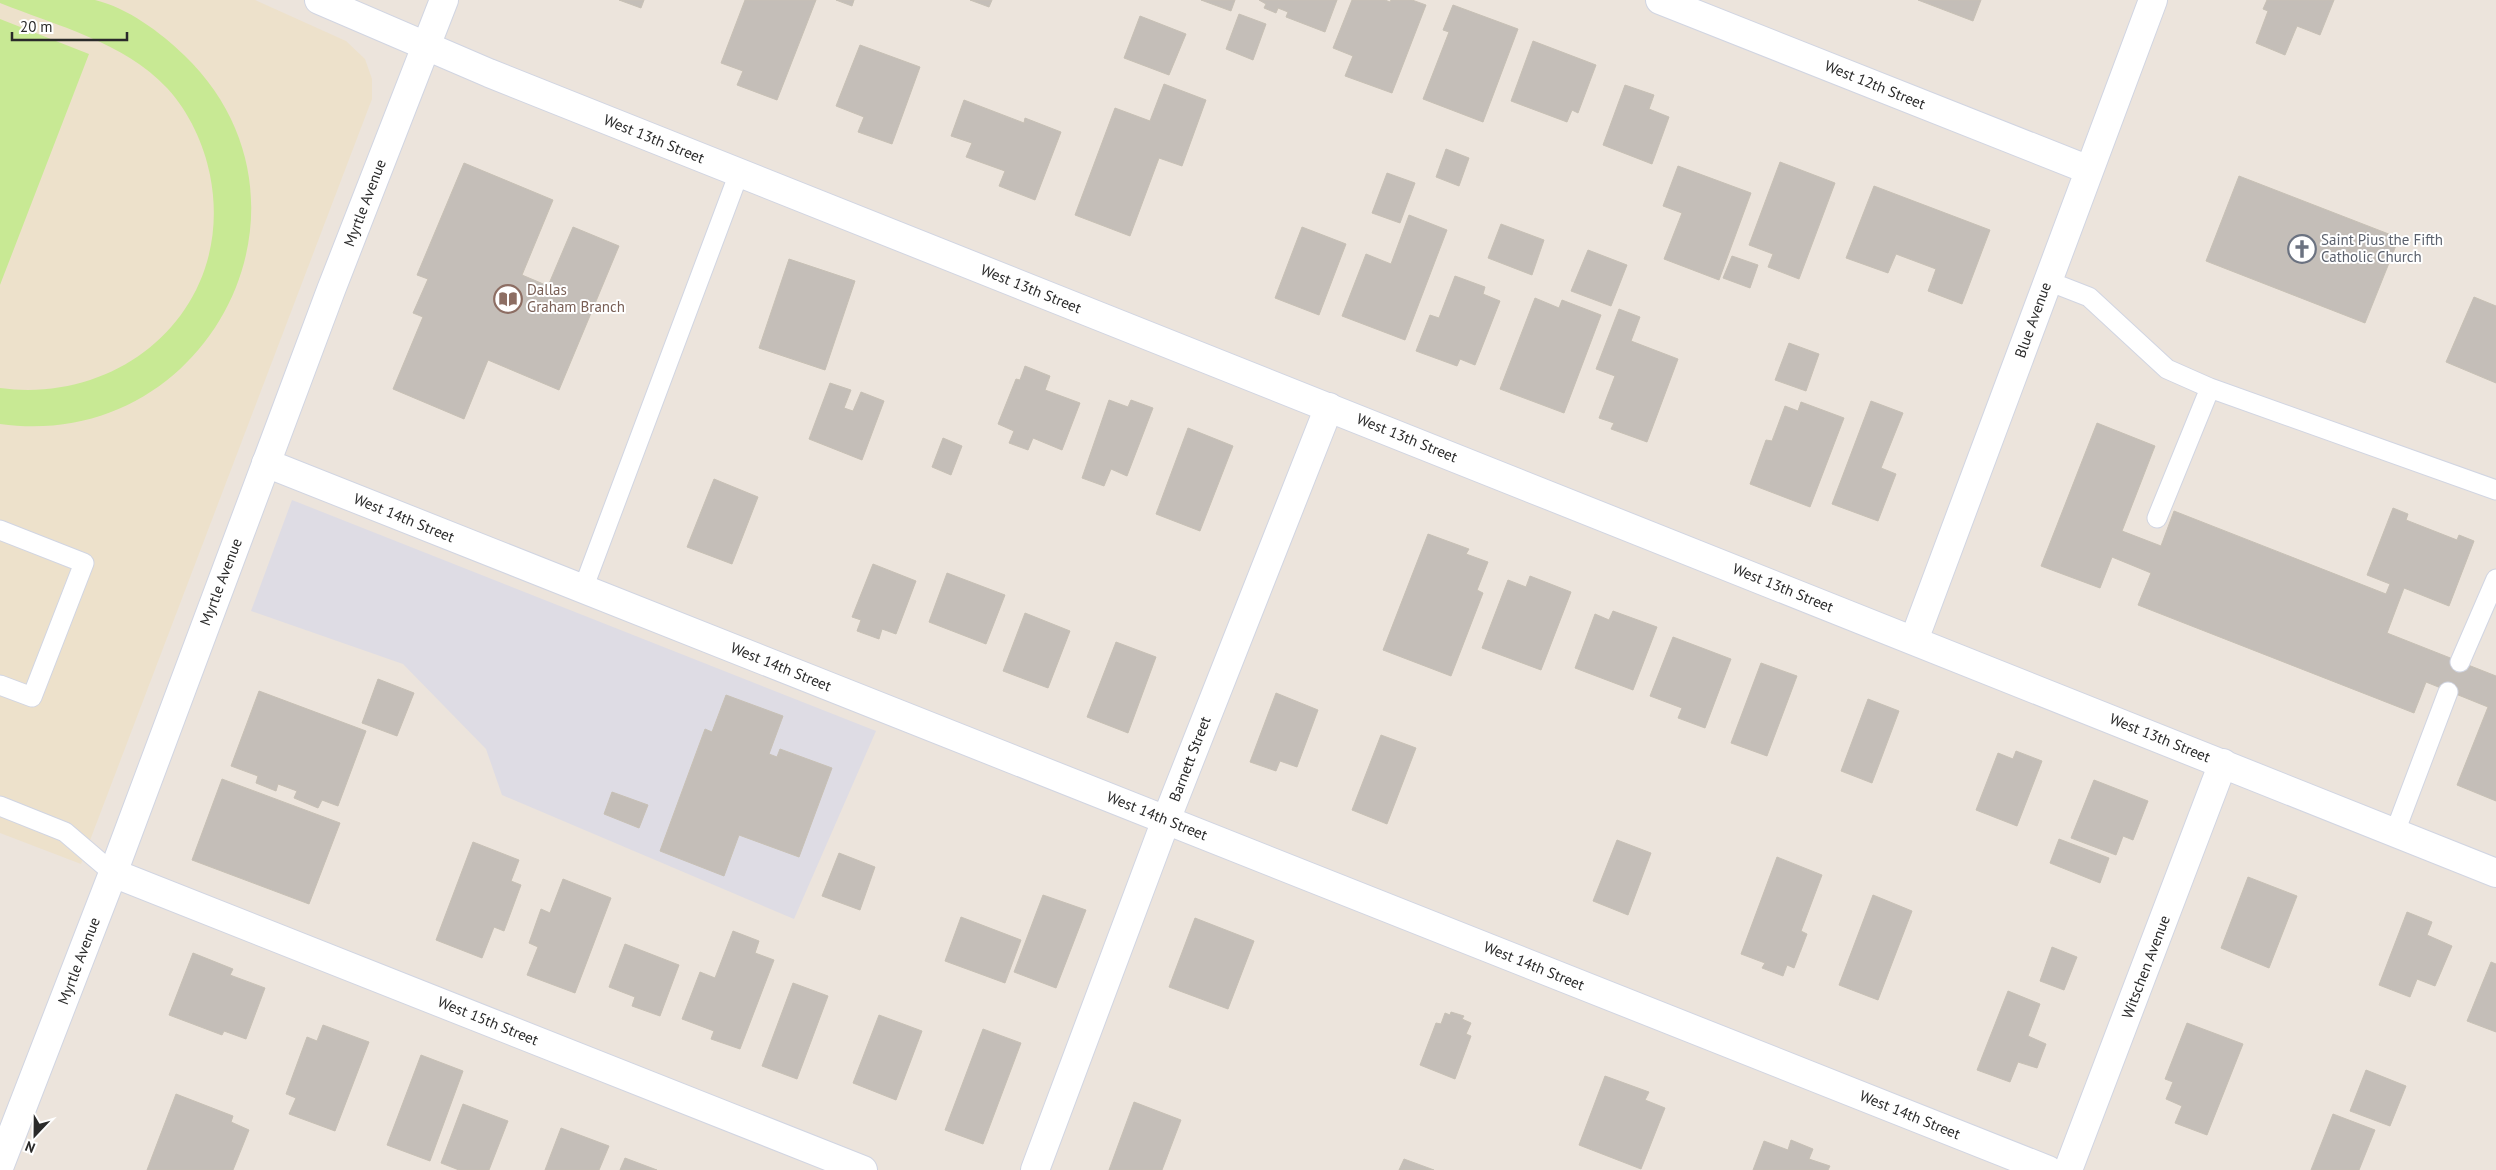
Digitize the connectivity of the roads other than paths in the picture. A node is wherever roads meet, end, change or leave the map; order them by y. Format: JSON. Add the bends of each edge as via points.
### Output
{"nodes":[{"id":1,"x":319,"y":0,"type":"edge"},
{"id":2,"x":444,"y":0,"type":"edge"},
{"id":3,"x":1660,"y":0,"type":"edge"},
{"id":4,"x":2153,"y":0,"type":"edge"},
{"id":5,"x":427,"y":46,"type":"junction"},
{"id":6,"x":2090,"y":170,"type":"junction"},
{"id":7,"x":740,"y":173,"type":"junction"},
{"id":8,"x":2048,"y":281,"type":"junction"},
{"id":9,"x":2210,"y":388,"type":"junction"},
{"id":10,"x":1329,"y":407,"type":"junction"},
{"id":11,"x":266,"y":463,"type":"junction"},
{"id":12,"x":2496,"y":490,"type":"edge"},
{"id":13,"x":2157,"y":518,"type":"dead end"},
{"id":14,"x":0,"y":530,"type":"edge"},
{"id":15,"x":2496,"y":579,"type":"edge"},
{"id":16,"x":583,"y":589,"type":"junction"},
{"id":17,"x":1914,"y":640,"type":"junction"},
{"id":18,"x":2460,"y":662,"type":"dead end"},
{"id":19,"x":0,"y":684,"type":"edge"},
{"id":20,"x":2448,"y":692,"type":"dead end"},
{"id":21,"x":2224,"y":763,"type":"junction"},
{"id":22,"x":2,"y":813,"type":"edge"},
{"id":23,"x":1166,"y":820,"type":"junction"},
{"id":24,"x":2395,"y":832,"type":"junction"},
{"id":25,"x":113,"y":873,"type":"junction"},
{"id":26,"x":2496,"y":873,"type":"edge"},
{"id":27,"x":0,"y":1165,"type":"edge"},
{"id":28,"x":863,"y":1170,"type":"edge"},
{"id":29,"x":1035,"y":1170,"type":"edge"},
{"id":30,"x":2048,"y":1170,"type":"edge"},
{"id":31,"x":2068,"y":1170,"type":"edge"}],
"edges":[{"from":1,"to":5,"type":"street","name":"West 13th Street"},
{"from":2,"to":5,"type":"street","name":"Myrtle Avenue"},
{"from":3,"to":6,"type":"street","name":"West 12th Street"},
{"from":4,"to":6,"type":"street","name":"Blue Avenue"},
{"from":5,"to":7,"type":"street","name":"West 13th Street"},
{"from":5,"to":11,"type":"street","name":"Myrtle Avenue"},
{"from":6,"to":8,"type":"street","name":"Blue Avenue"},
{"from":7,"to":10,"type":"street","name":"West 13th Street"},
{"from":7,"to":16,"type":"lane"},
{"from":8,"to":9,"type":"lane","via":[[2089,297],[2167,369]]},
{"from":8,"to":17,"type":"street","name":"Blue Avenue"},
{"from":9,"to":12,"type":"lane"},
{"from":9,"to":13,"type":"lane"},
{"from":10,"to":17,"type":"street","name":"West 13th Street"},
{"from":10,"to":23,"type":"street","name":"Barnett Street"},
{"from":11,"to":16,"type":"street","name":"West 14th Street"},
{"from":11,"to":25,"type":"street","name":"Myrtle Avenue"},
{"from":14,"to":19,"type":"lane","via":[[84,563],[32,697]]},
{"from":15,"to":18,"type":"lane"},
{"from":16,"to":23,"type":"street","name":"West 14th Street"},
{"from":17,"to":21,"type":"street","name":"West 13th Street"},
{"from":20,"to":24,"type":"lane"},
{"from":21,"to":24,"type":"street","name":"West 13th Street"},
{"from":21,"to":31,"type":"street","name":"Witschen Avenue"},
{"from":22,"to":25,"type":"lane","via":[[65,832]]},
{"from":23,"to":29,"type":"street","name":"Barnett Street"},
{"from":23,"to":30,"type":"street","name":"West 14th Street"},
{"from":24,"to":26,"type":"street","name":"West 13th Street"},
{"from":25,"to":27,"type":"street","name":"Myrtle Avenue"},
{"from":25,"to":28,"type":"street","name":"West 15th Street"}]}
